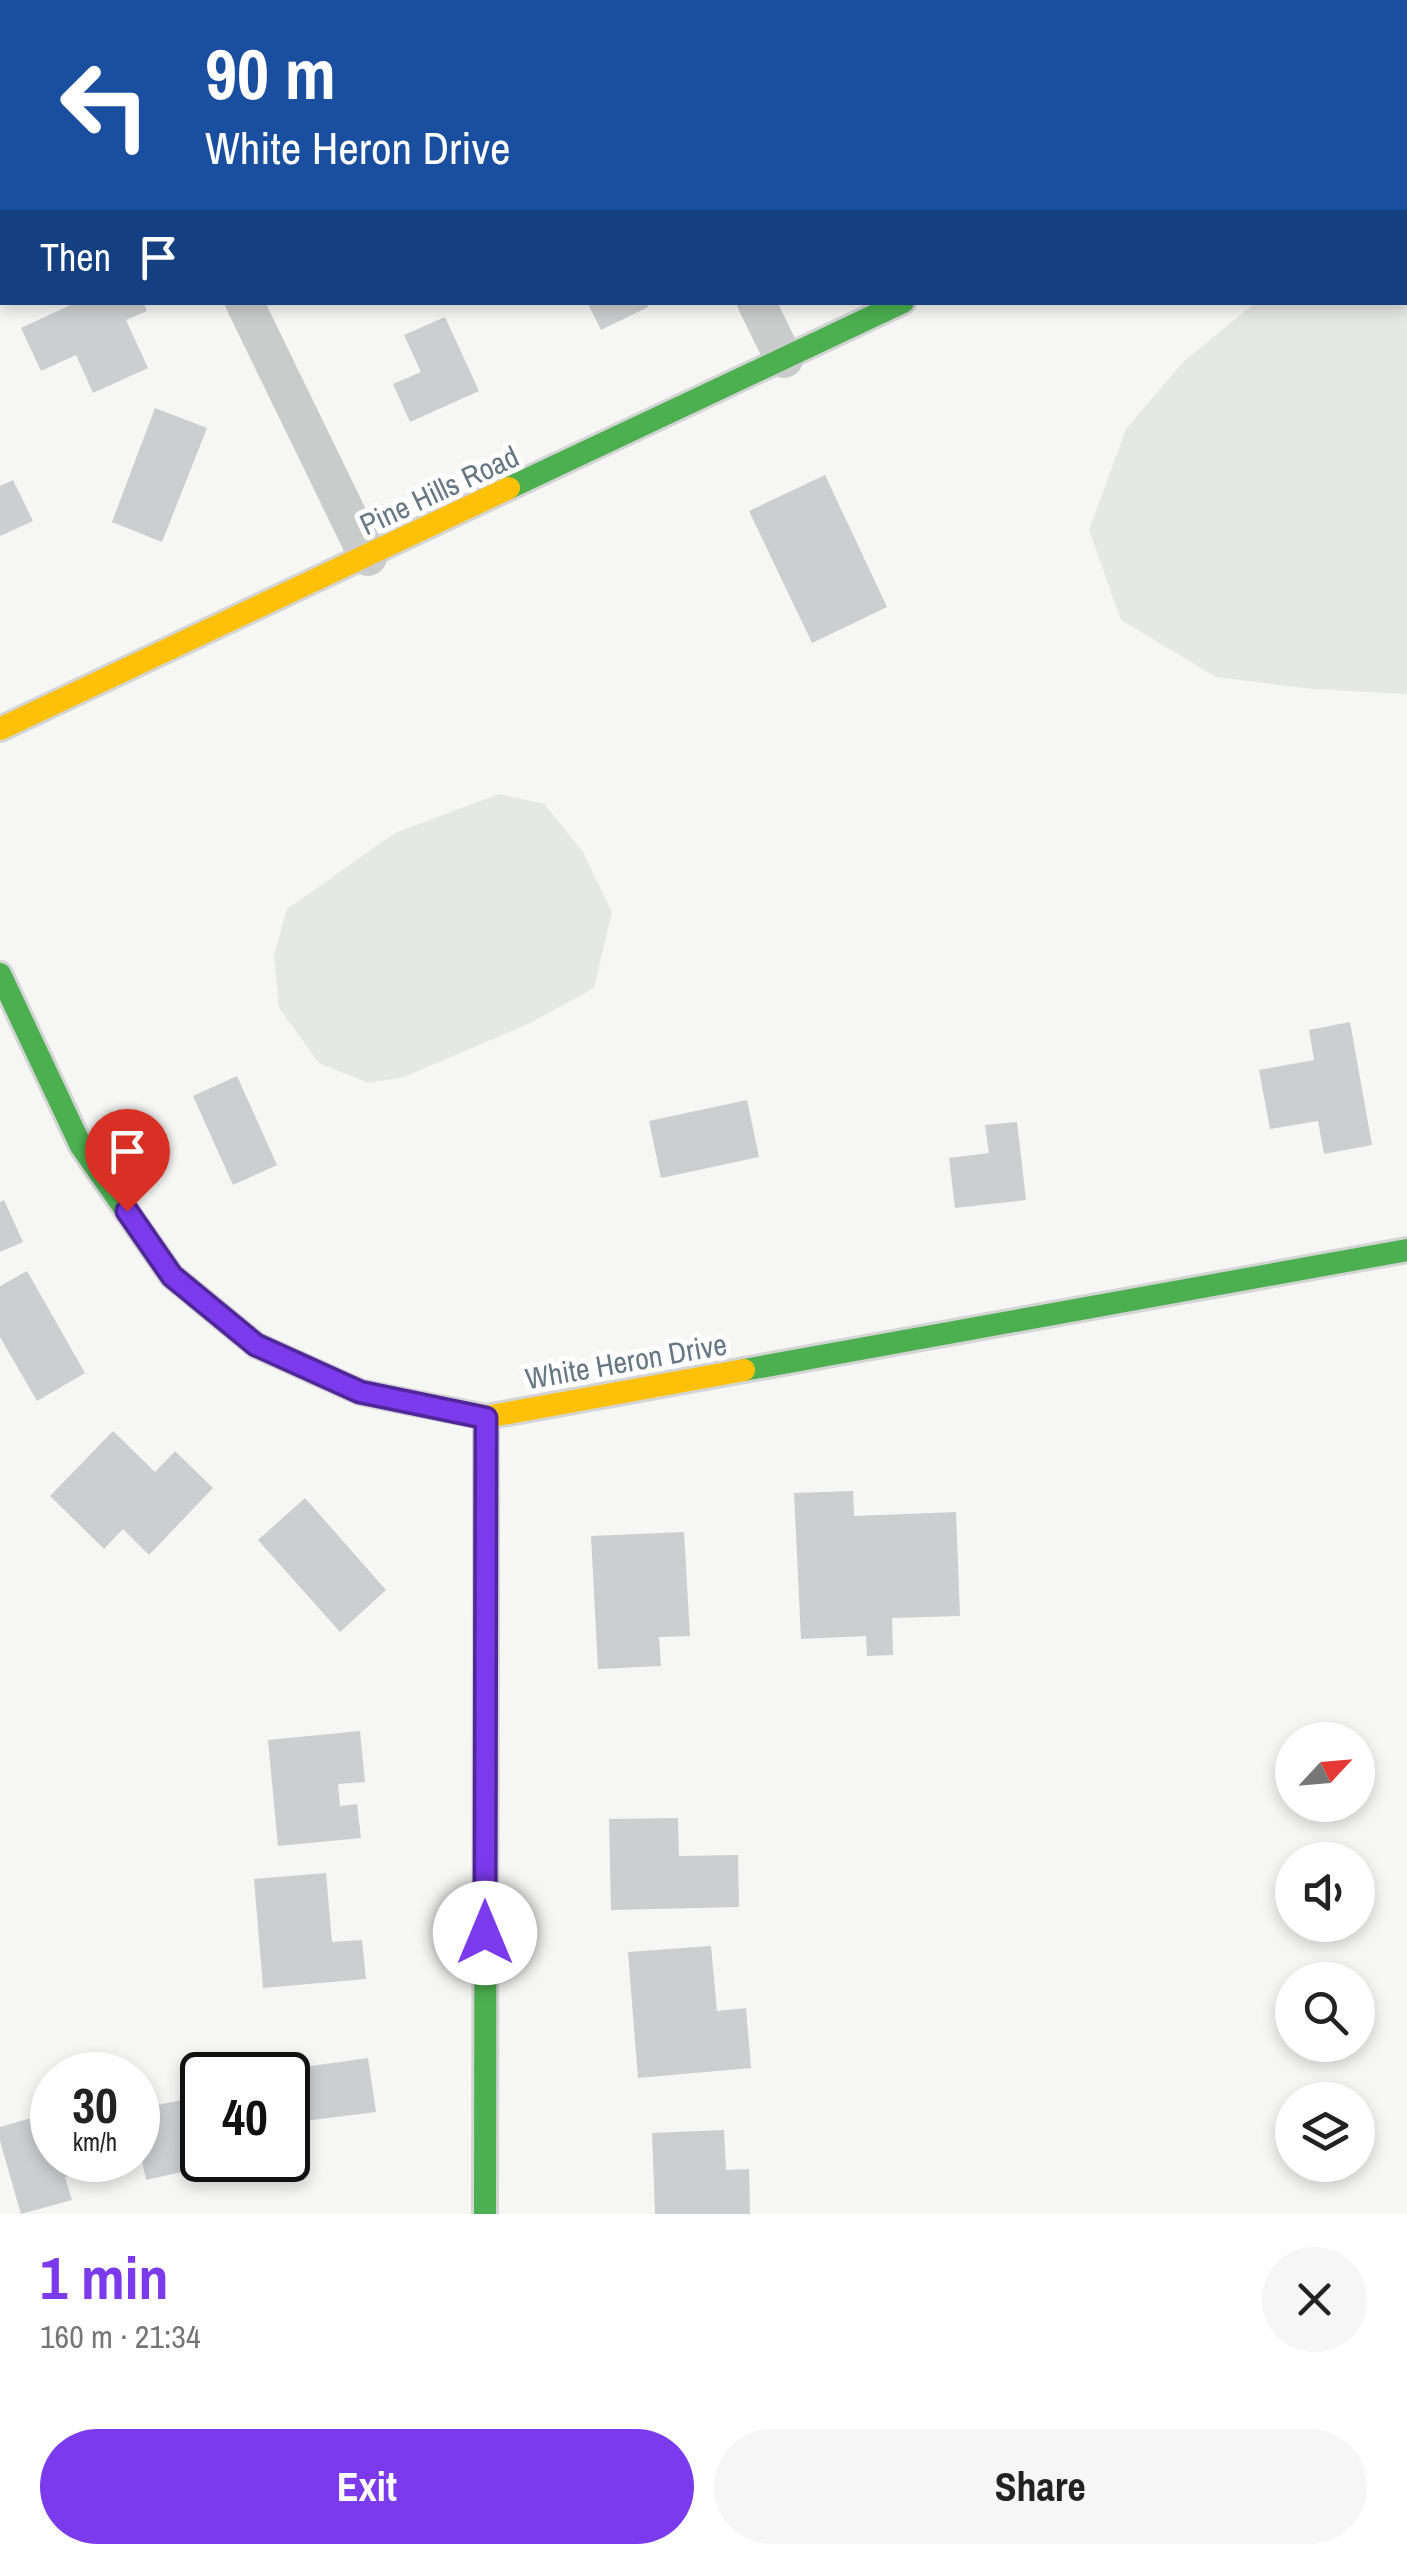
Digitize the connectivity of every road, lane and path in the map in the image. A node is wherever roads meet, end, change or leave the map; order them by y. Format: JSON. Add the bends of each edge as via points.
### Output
{"nodes":[{"id":1,"x":245,"y":305,"type":"edge"},
{"id":2,"x":757,"y":305,"type":"edge"},
{"id":3,"x":897,"y":305,"type":"edge"},
{"id":4,"x":784,"y":359,"type":"junction"},
{"id":5,"x":368,"y":557,"type":"junction"},
{"id":6,"x":0,"y":729,"type":"edge"},
{"id":7,"x":0,"y":974,"type":"edge"},
{"id":8,"x":1407,"y":1250,"type":"edge"},
{"id":9,"x":486,"y":1418,"type":"junction"},
{"id":10,"x":480,"y":2213,"type":"edge"}],
"edges":[{"from":1,"to":5,"type":"street"},
{"from":2,"to":4,"type":"street"},
{"from":3,"to":4,"type":"street","name":"Pine Hills Road"},
{"from":4,"to":5,"type":"street","name":"Pine Hills Road"},
{"from":5,"to":6,"type":"street","name":"Pine Hills Road"},
{"from":7,"to":9,"type":"street","name":"White Heron Drive","via":[[81,1146],[172,1276],[256,1345],[360,1392]]},
{"from":8,"to":9,"type":"street","name":"White Heron Drive"},
{"from":9,"to":10,"type":"street"}]}
